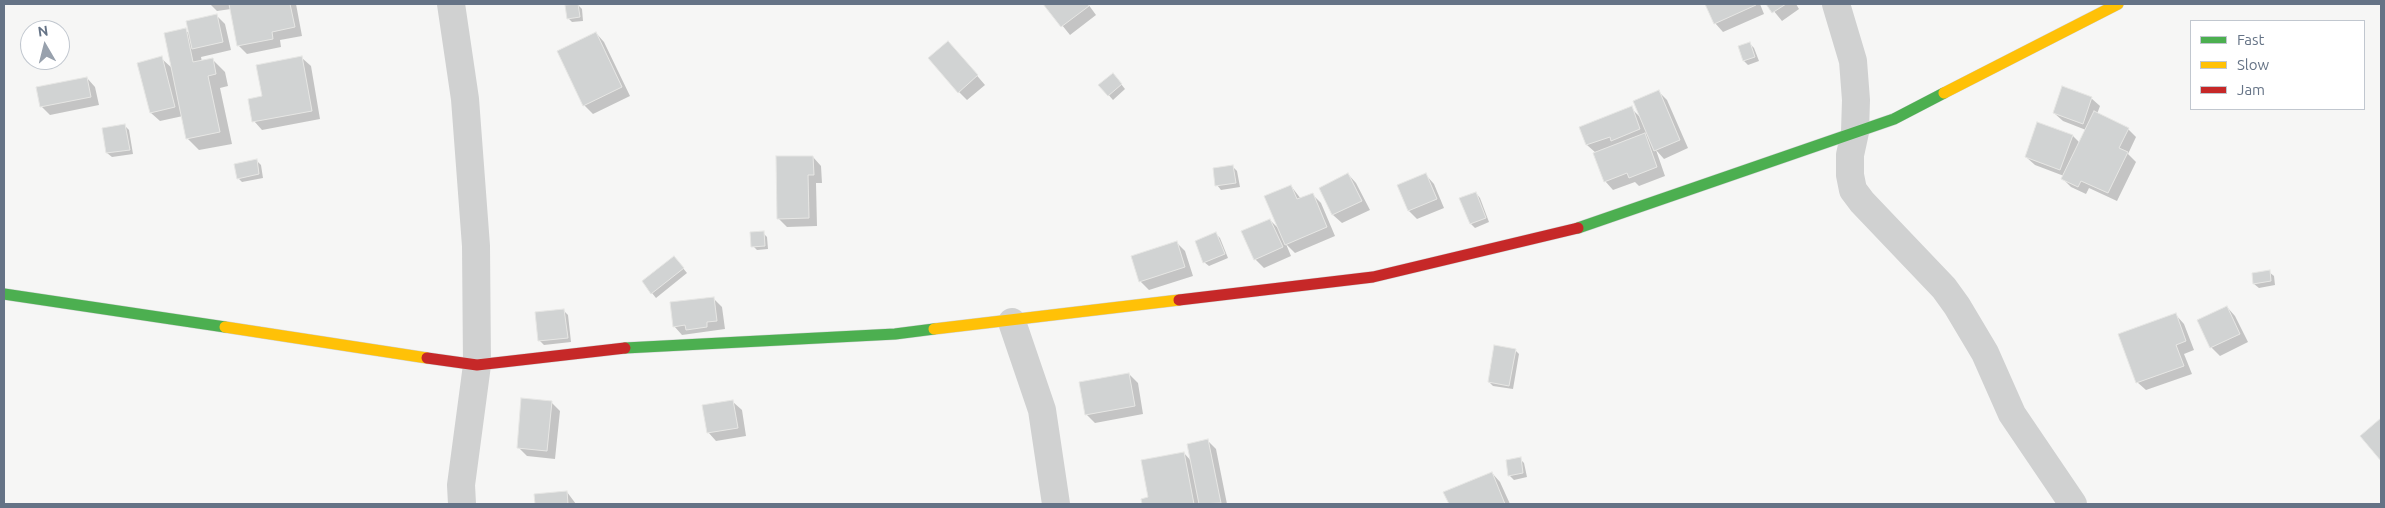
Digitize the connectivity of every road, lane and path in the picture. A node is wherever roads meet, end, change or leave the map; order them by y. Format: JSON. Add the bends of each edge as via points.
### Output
{"nodes":[{"id":1,"x":451,"y":4,"type":"edge"},
{"id":2,"x":1836,"y":4,"type":"edge"},
{"id":3,"x":2118,"y":4,"type":"edge"},
{"id":4,"x":1855,"y":132,"type":"junction"},
{"id":5,"x":4,"y":294,"type":"edge"},
{"id":6,"x":1012,"y":322,"type":"junction"},
{"id":7,"x":477,"y":365,"type":"junction"},
{"id":8,"x":462,"y":504,"type":"edge"},
{"id":9,"x":1056,"y":504,"type":"edge"},
{"id":10,"x":2073,"y":504,"type":"edge"}],
"edges":[{"from":1,"to":7,"type":"street","via":[[465,99],[476,246]]},
{"from":2,"to":4,"type":"street","via":[[1853,61]]},
{"from":3,"to":4,"type":"street","via":[[1894,119]]},
{"from":4,"to":6,"type":"street","via":[[1567,232],[1373,277]]},
{"from":4,"to":10,"type":"street","via":[[1850,155],[1853,190],[1958,306],[1985,353],[2012,414]]},
{"from":5,"to":7,"type":"street"},
{"from":6,"to":7,"type":"street","via":[[895,334],[631,347]]},
{"from":6,"to":9,"type":"street","via":[[1042,410]]},
{"from":7,"to":8,"type":"street","via":[[461,485]]}]}
